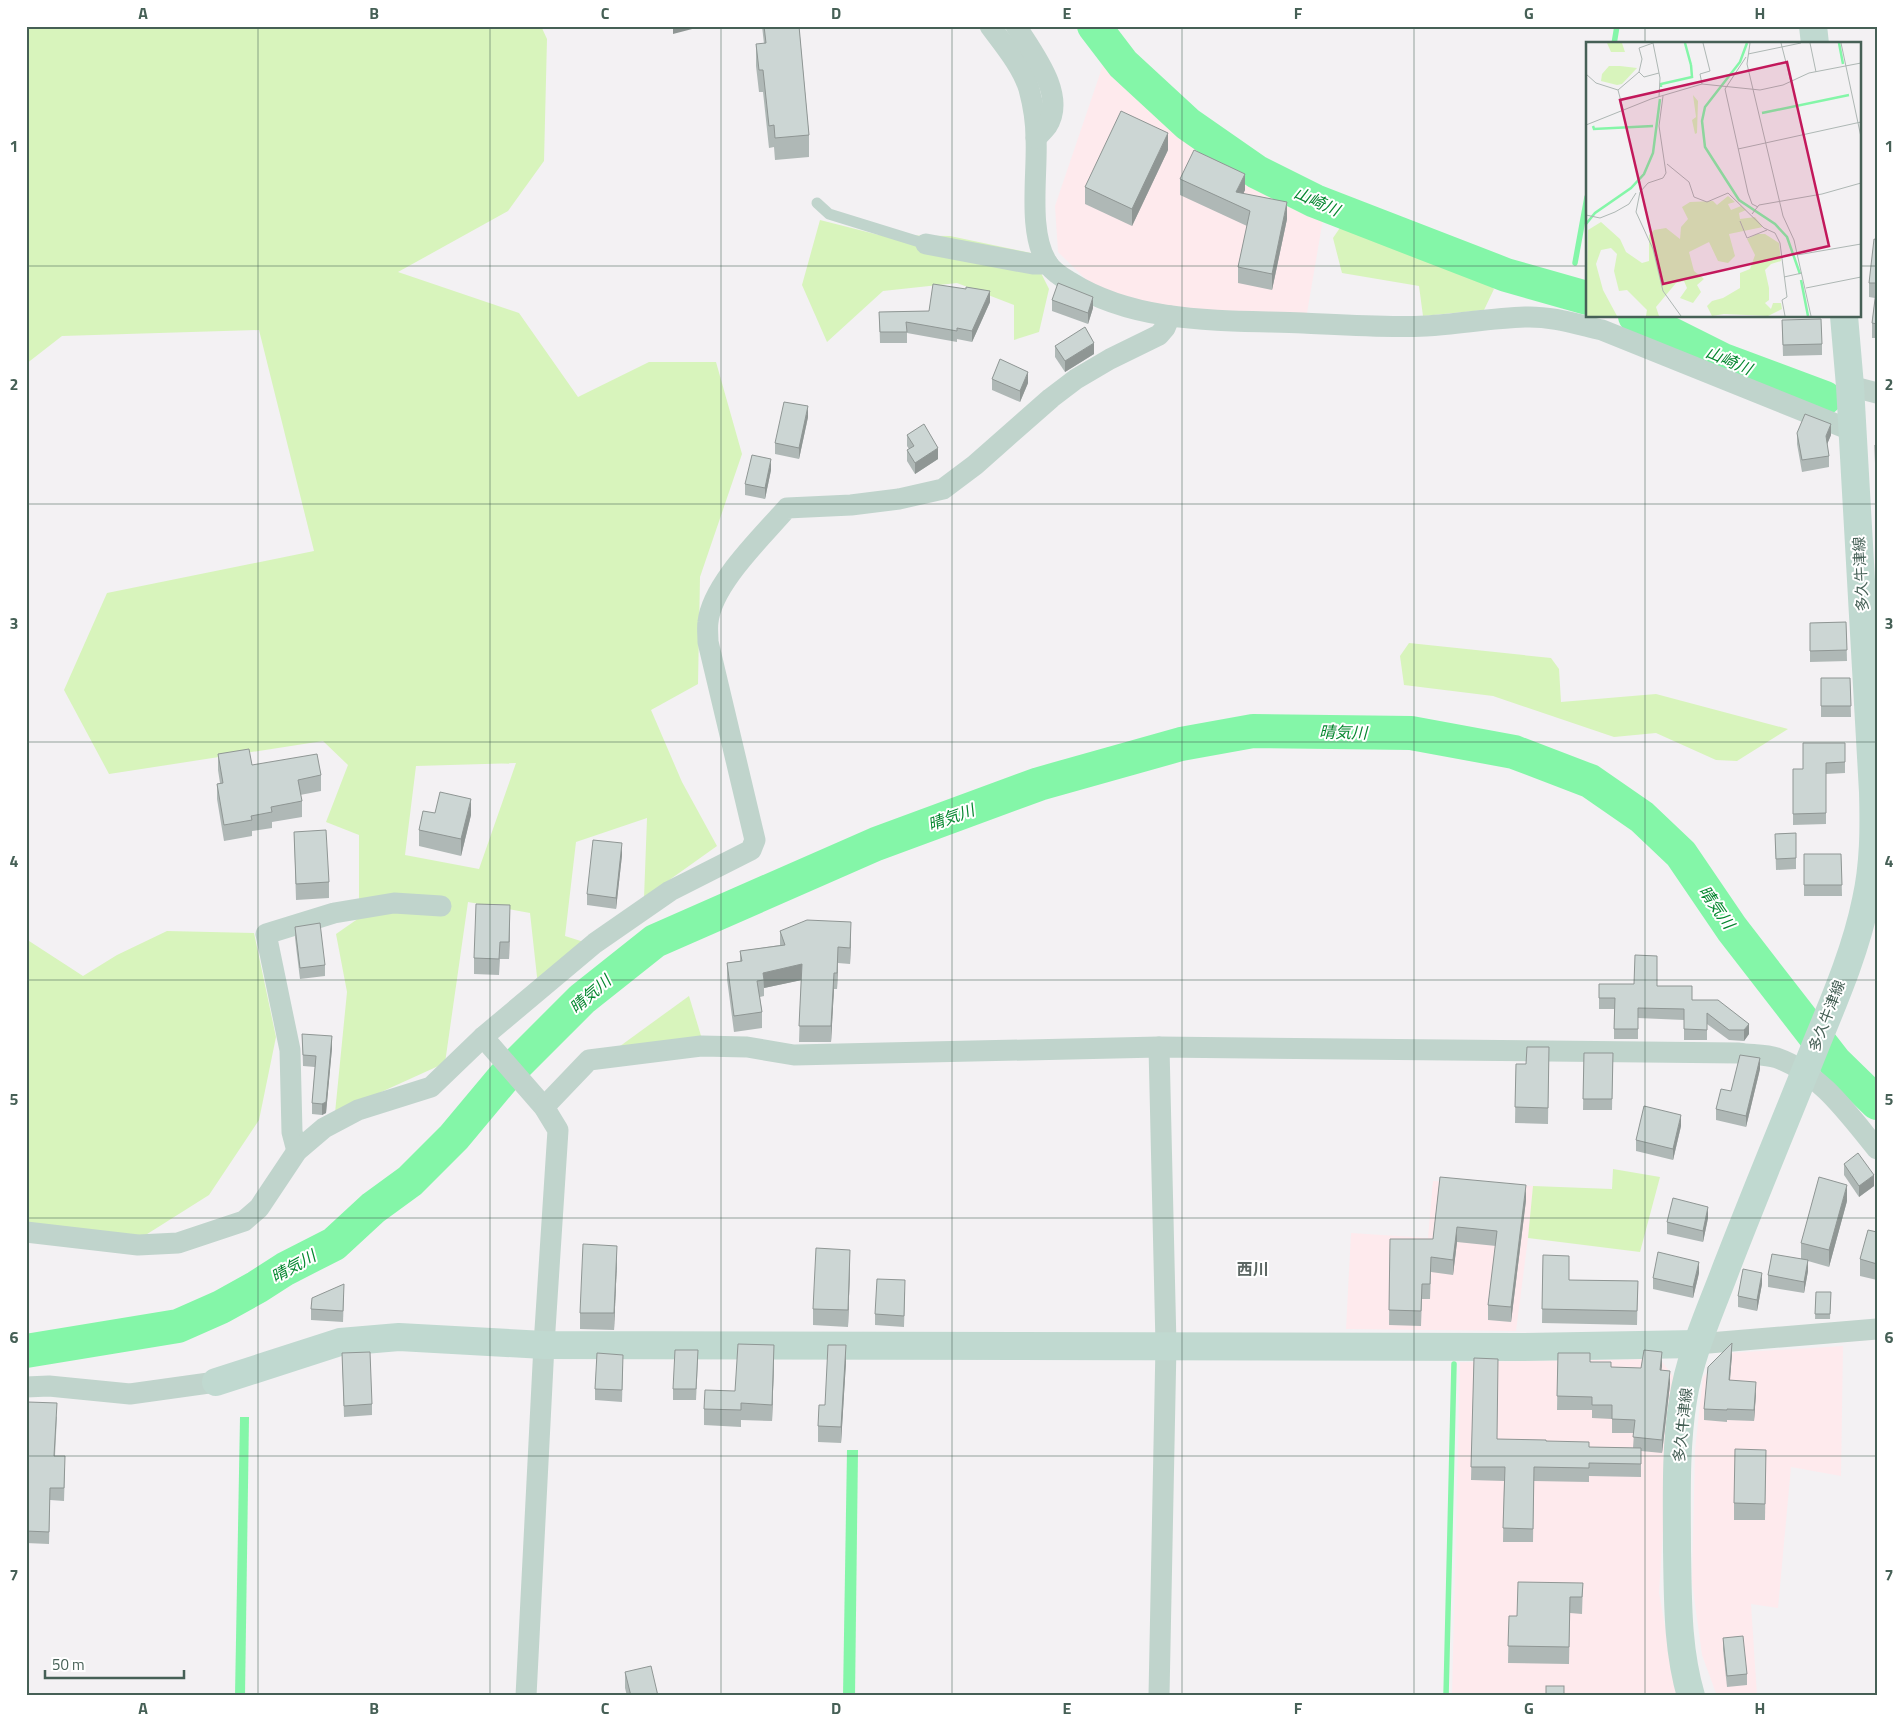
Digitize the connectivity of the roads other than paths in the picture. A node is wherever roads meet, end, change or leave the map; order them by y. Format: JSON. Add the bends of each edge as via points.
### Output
{"nodes":[{"id":1,"x":990,"y":26,"type":"edge"},
{"id":2,"x":1016,"y":26,"type":"edge"},
{"id":3,"x":1813,"y":26,"type":"edge"},
{"id":4,"x":1815,"y":42,"type":"edge"},
{"id":5,"x":1036,"y":138,"type":"junction"},
{"id":6,"x":817,"y":203,"type":"dead end"},
{"id":7,"x":926,"y":244,"type":"joint"},
{"id":8,"x":1048,"y":264,"type":"junction"},
{"id":9,"x":1170,"y":316,"type":"junction"},
{"id":10,"x":1844,"y":318,"type":"edge"},
{"id":11,"x":1850,"y":386,"type":"junction"},
{"id":12,"x":1877,"y":393,"type":"edge"},
{"id":13,"x":1853,"y":431,"type":"junction"},
{"id":14,"x":1875,"y":845,"type":"edge"},
{"id":15,"x":441,"y":906,"type":"dead end"},
{"id":16,"x":483,"y":1037,"type":"junction"},
{"id":17,"x":1159,"y":1047,"type":"junction"},
{"id":18,"x":1805,"y":1073,"type":"junction"},
{"id":19,"x":544,"y":1107,"type":"junction"},
{"id":20,"x":1877,"y":1149,"type":"edge"},
{"id":21,"x":297,"y":1151,"type":"junction"},
{"id":22,"x":26,"y":1232,"type":"edge"},
{"id":23,"x":1877,"y":1330,"type":"edge"},
{"id":24,"x":1697,"y":1344,"type":"junction"},
{"id":25,"x":544,"y":1345,"type":"junction"},
{"id":26,"x":1166,"y":1345,"type":"junction"},
{"id":27,"x":216,"y":1382,"type":"joint"},
{"id":28,"x":26,"y":1387,"type":"edge"},
{"id":29,"x":526,"y":1696,"type":"edge"},
{"id":30,"x":1159,"y":1696,"type":"edge"},
{"id":31,"x":1692,"y":1696,"type":"edge"}],
"edges":[{"from":1,"to":5,"type":"street","via":[[1029,88]]},
{"from":2,"to":5,"type":"street","via":[[1045,71],[1052,97],[1048,125]]},
{"from":3,"to":4,"type":"street"},
{"from":5,"to":8,"type":"street","via":[[1036,220]]},
{"from":6,"to":7,"type":"lane","via":[[829,214]]},
{"from":7,"to":8,"type":"street"},
{"from":8,"to":9,"type":"street","via":[[1082,289],[1115,302]]},
{"from":9,"to":13,"type":"street","via":[[1369,326],[1424,326],[1526,316],[1558,319],[1602,330]]},
{"from":9,"to":16,"type":"street","via":[[1158,335],[1076,379],[943,488],[899,499],[787,508],[730,574],[715,599],[708,621],[708,642],[755,840],[751,850],[670,891],[632,916]]},
{"from":10,"to":11,"type":"street","name":"多久牛津線"},
{"from":11,"to":12,"type":"street"},
{"from":11,"to":13,"type":"street","name":"多久牛津線"},
{"from":13,"to":14,"type":"street","name":"多久牛津線"},
{"from":14,"to":18,"type":"street","name":"多久牛津線","via":[[1857,936]]},
{"from":15,"to":21,"type":"street","via":[[394,903],[334,913],[266,934],[290,1050],[292,1132]]},
{"from":16,"to":19,"type":"street"},
{"from":16,"to":21,"type":"street","via":[[431,1087],[358,1110],[324,1128]]},
{"from":17,"to":18,"type":"street","via":[[1739,1053],[1776,1058]]},
{"from":17,"to":19,"type":"street","via":[[794,1055],[747,1047],[701,1046],[589,1060]]},
{"from":17,"to":26,"type":"street"},
{"from":18,"to":20,"type":"street","via":[[1840,1104]]},
{"from":18,"to":24,"type":"street","name":"多久牛津線"},
{"from":19,"to":25,"type":"street","via":[[558,1130]]},
{"from":21,"to":22,"type":"street","via":[[259,1208],[244,1221],[178,1243],[138,1245]]},
{"from":23,"to":24,"type":"street"},
{"from":24,"to":26,"type":"street","via":[[1522,1347]]},
{"from":24,"to":31,"type":"street","name":"多久牛津線","via":[[1683,1400],[1677,1518],[1679,1636]]},
{"from":25,"to":26,"type":"street"},
{"from":25,"to":27,"type":"street","via":[[399,1337],[340,1342]]},
{"from":25,"to":29,"type":"street"},
{"from":26,"to":30,"type":"street"},
{"from":27,"to":28,"type":"street","via":[[130,1394],[49,1386]]}]}
